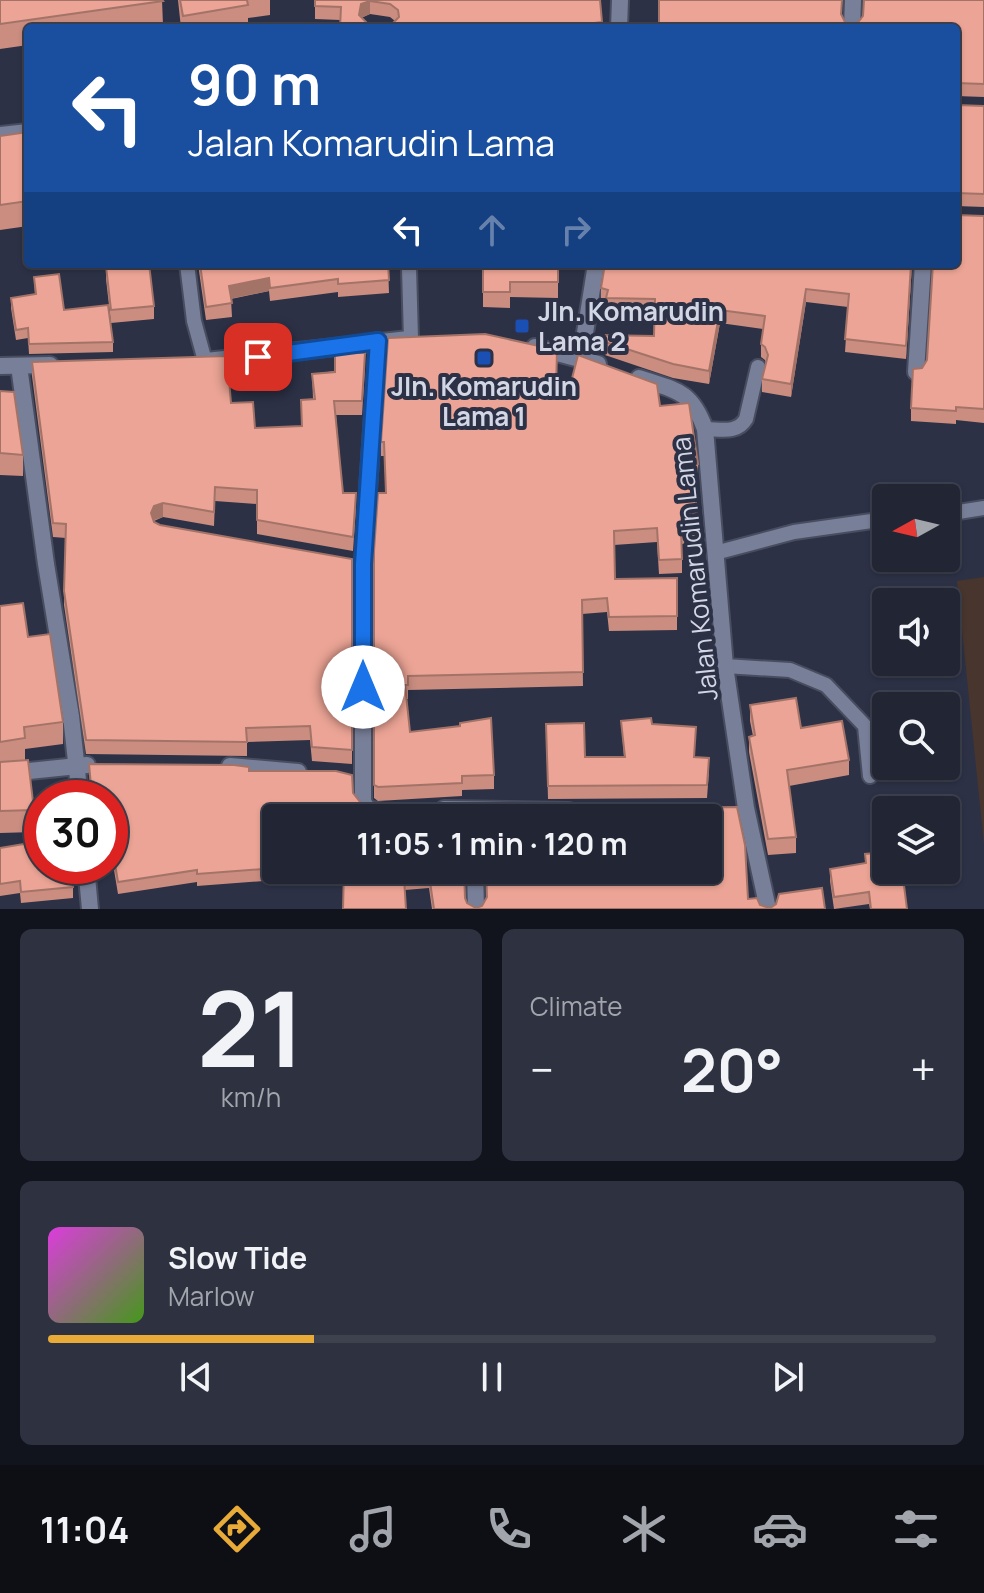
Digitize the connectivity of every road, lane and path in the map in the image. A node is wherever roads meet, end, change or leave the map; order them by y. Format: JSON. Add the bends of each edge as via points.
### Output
{"nodes":[{"id":1,"x":620,"y":0,"type":"edge"},
{"id":2,"x":853,"y":0,"type":"edge"},
{"id":3,"x":619,"y":24,"type":"edge"},
{"id":4,"x":852,"y":24,"type":"edge"},
{"id":5,"x":24,"y":131,"type":"edge"},
{"id":6,"x":0,"y":134,"type":"edge"},
{"id":7,"x":187,"y":268,"type":"edge"},
{"id":8,"x":409,"y":268,"type":"dead end"},
{"id":9,"x":595,"y":268,"type":"edge"},
{"id":10,"x":923,"y":268,"type":"edge"},
{"id":11,"x":417,"y":339,"type":"joint"},
{"id":12,"x":378,"y":341,"type":"junction"},
{"id":13,"x":518,"y":342,"type":"edge"},
{"id":14,"x":581,"y":358,"type":"junction"},
{"id":15,"x":197,"y":361,"type":"joint"},
{"id":16,"x":65,"y":365,"type":"edge"},
{"id":17,"x":0,"y":366,"type":"edge"},
{"id":18,"x":19,"y":366,"type":"junction"},
{"id":19,"x":758,"y":367,"type":"dead end"},
{"id":20,"x":916,"y":372,"type":"edge"},
{"id":21,"x":705,"y":429,"type":"junction"},
{"id":22,"x":984,"y":508,"type":"edge"},
{"id":23,"x":960,"y":512,"type":"edge"},
{"id":24,"x":872,"y":521,"type":"edge"},
{"id":25,"x":715,"y":553,"type":"junction"},
{"id":26,"x":725,"y":666,"type":"junction"},
{"id":27,"x":78,"y":765,"type":"junction"},
{"id":28,"x":105,"y":766,"type":"edge"},
{"id":29,"x":220,"y":766,"type":"edge"},
{"id":30,"x":312,"y":772,"type":"edge"},
{"id":31,"x":0,"y":774,"type":"edge"},
{"id":32,"x":870,"y":776,"type":"dead end"},
{"id":33,"x":79,"y":780,"type":"edge"},
{"id":34,"x":364,"y":804,"type":"edge"},
{"id":35,"x":88,"y":884,"type":"edge"},
{"id":36,"x":475,"y":884,"type":"edge"},
{"id":37,"x":90,"y":909,"type":"edge"},
{"id":38,"x":476,"y":909,"type":"edge"},
{"id":39,"x":762,"y":909,"type":"edge"},
{"id":40,"x":768,"y":909,"type":"edge"}],
"edges":[{"from":1,"to":3,"type":"street"},
{"from":2,"to":4,"type":"street"},
{"from":5,"to":6,"type":"lane"},
{"from":7,"to":15,"type":"lane"},
{"from":8,"to":11,"type":"lane"},
{"from":9,"to":14,"type":"street"},
{"from":10,"to":20,"type":"street"},
{"from":11,"to":12,"type":"street"},
{"from":12,"to":15,"type":"street"},
{"from":12,"to":34,"type":"street","via":[[356,563],[357,776]]},
{"from":13,"to":14,"type":"street","name":"Jalan Komarudin Lama"},
{"from":14,"to":21,"type":"street","name":"Jalan Komarudin Lama","via":[[686,396],[697,406]]},
{"from":16,"to":18,"type":"street"},
{"from":17,"to":18,"type":"street"},
{"from":18,"to":27,"type":"street"},
{"from":19,"to":21,"type":"lane","via":[[741,426]]},
{"from":21,"to":25,"type":"street","name":"Jalan Komarudin Lama"},
{"from":22,"to":23,"type":"lane"},
{"from":24,"to":25,"type":"lane","via":[[794,532]]},
{"from":25,"to":26,"type":"street","name":"Jalan Komarudin Lama"},
{"from":26,"to":32,"type":"lane","via":[[790,670],[826,685],[865,726]]},
{"from":26,"to":40,"type":"street","name":"Jalan Komarudin Lama","via":[[738,808]]},
{"from":27,"to":28,"type":"street"},
{"from":27,"to":31,"type":"street"},
{"from":27,"to":33,"type":"street"},
{"from":29,"to":30,"type":"street"},
{"from":35,"to":37,"type":"street"},
{"from":36,"to":38,"type":"street"},
{"from":39,"to":40,"type":"lane"}]}
